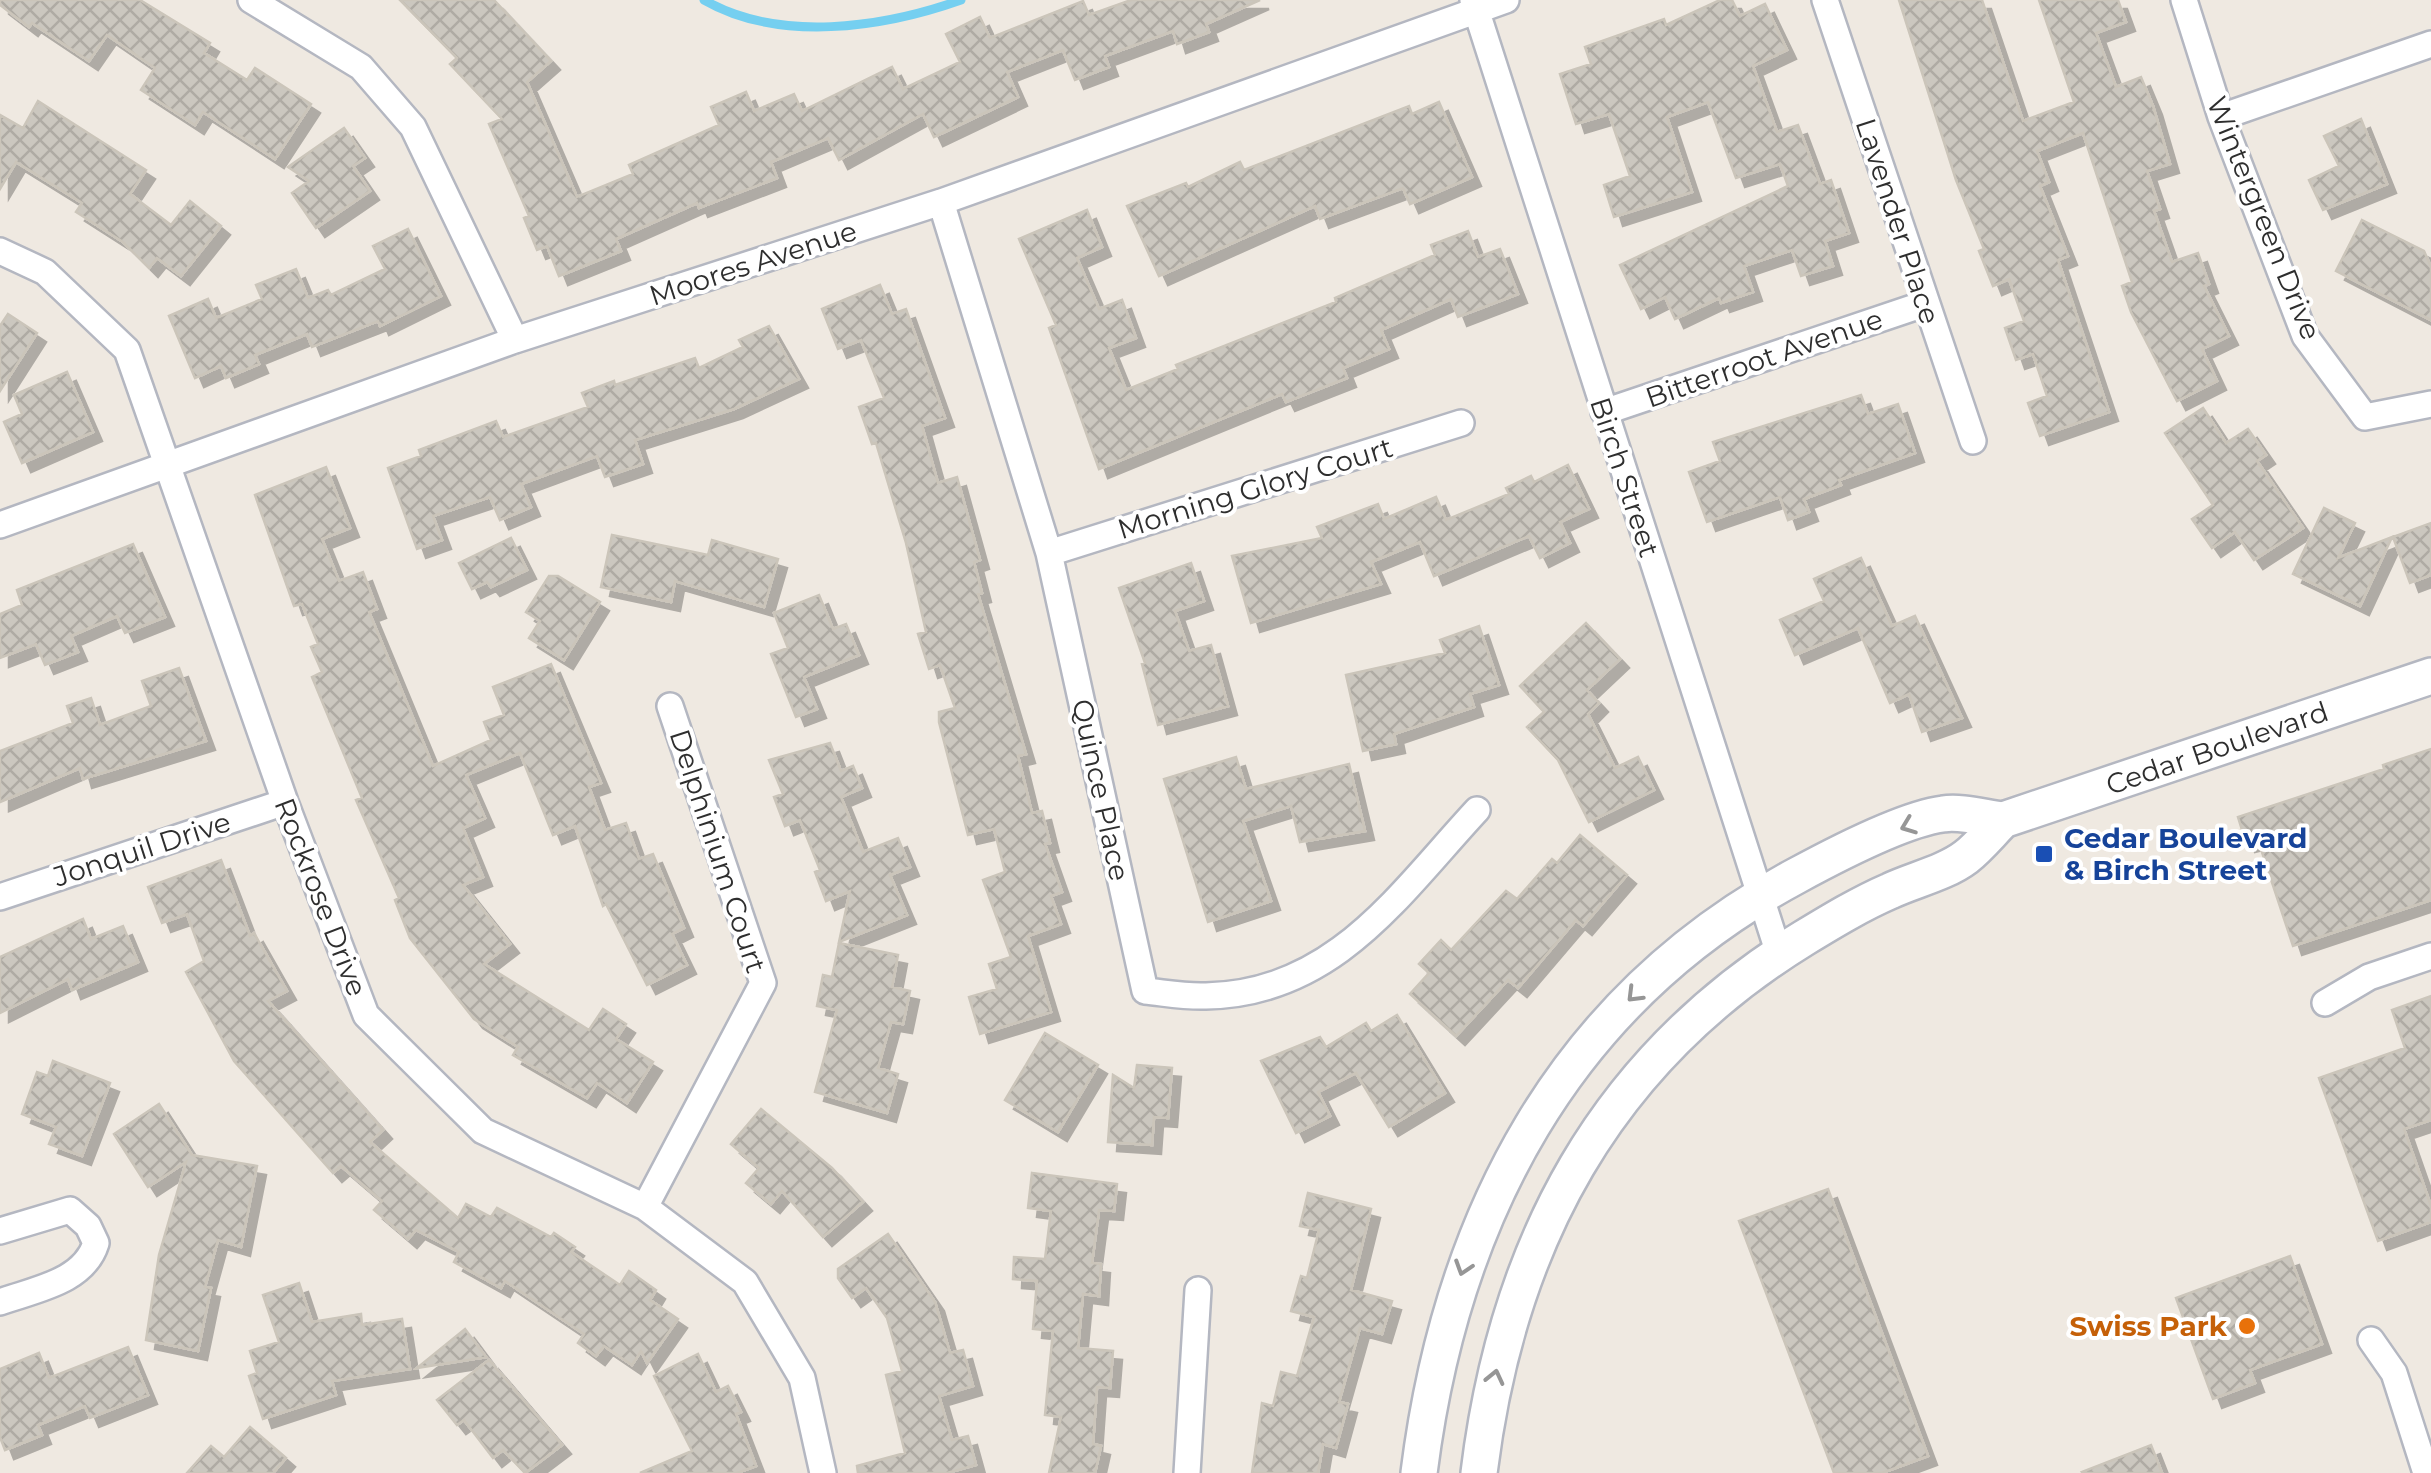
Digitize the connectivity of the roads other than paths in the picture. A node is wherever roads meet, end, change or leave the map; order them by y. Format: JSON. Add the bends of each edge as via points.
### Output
{"nodes":[{"id":1,"x":251,"y":0,"type":"edge"},
{"id":2,"x":1506,"y":0,"type":"edge"},
{"id":3,"x":1825,"y":0,"type":"edge"},
{"id":4,"x":2184,"y":0,"type":"edge"},
{"id":5,"x":1474,"y":5,"type":"edge"},
{"id":6,"x":2431,"y":44,"type":"edge"},
{"id":7,"x":2221,"y":117,"type":"junction"},
{"id":8,"x":941,"y":202,"type":"junction"},
{"id":9,"x":0,"y":250,"type":"edge"},
{"id":10,"x":1924,"y":304,"type":"junction"},
{"id":11,"x":515,"y":340,"type":"junction"},
{"id":12,"x":2431,"y":404,"type":"edge"},
{"id":13,"x":1604,"y":412,"type":"junction"},
{"id":14,"x":1461,"y":423,"type":"dead end"},
{"id":15,"x":1973,"y":441,"type":"dead end"},
{"id":16,"x":171,"y":466,"type":"junction"},
{"id":17,"x":0,"y":524,"type":"edge"},
{"id":18,"x":1049,"y":553,"type":"junction"},
{"id":19,"x":2431,"y":676,"type":"edge"},
{"id":20,"x":670,"y":706,"type":"dead end"},
{"id":21,"x":285,"y":802,"type":"junction"},
{"id":22,"x":1478,"y":810,"type":"dead end"},
{"id":23,"x":2003,"y":820,"type":"junction"},
{"id":24,"x":1760,"y":895,"type":"junction"},
{"id":25,"x":0,"y":897,"type":"edge"},
{"id":26,"x":1778,"y":954,"type":"junction"},
{"id":27,"x":2431,"y":956,"type":"edge"},
{"id":28,"x":2325,"y":1003,"type":"dead end"},
{"id":29,"x":645,"y":1207,"type":"junction"},
{"id":30,"x":0,"y":1231,"type":"edge"},
{"id":31,"x":1198,"y":1290,"type":"dead end"},
{"id":32,"x":0,"y":1302,"type":"edge"},
{"id":33,"x":2370,"y":1340,"type":"dead end"},
{"id":34,"x":822,"y":1473,"type":"edge"},
{"id":35,"x":1186,"y":1473,"type":"edge"},
{"id":36,"x":1419,"y":1473,"type":"edge"},
{"id":37,"x":1479,"y":1473,"type":"edge"},
{"id":38,"x":2426,"y":1473,"type":"edge"}],
"edges":[{"from":1,"to":11,"type":"street","via":[[362,67],[413,127]]},
{"from":2,"to":5,"type":"street","name":"Moores Avenue"},
{"from":3,"to":10,"type":"street","name":"Lavender Place"},
{"from":4,"to":7,"type":"street","name":"Wintergreen Drive"},
{"from":5,"to":8,"type":"street","name":"Moores Avenue"},
{"from":5,"to":13,"type":"street","name":"Birch Street"},
{"from":6,"to":7,"type":"street"},
{"from":7,"to":12,"type":"street","name":"Wintergreen Drive","via":[[2305,336],[2365,417]]},
{"from":8,"to":11,"type":"street","name":"Moores Avenue"},
{"from":8,"to":18,"type":"street","name":"Quince Place"},
{"from":9,"to":16,"type":"street","name":"Rockrose Drive","via":[[45,272],[127,350]]},
{"from":10,"to":13,"type":"street","name":"Bitterroot Avenue"},
{"from":10,"to":15,"type":"street","name":"Lavender Place"},
{"from":11,"to":16,"type":"street","name":"Moores Avenue"},
{"from":13,"to":24,"type":"street","name":"Birch Street"},
{"from":14,"to":18,"type":"street","name":"Morning Glory Court"},
{"from":16,"to":17,"type":"street","name":"Moores Avenue"},
{"from":16,"to":21,"type":"street","name":"Rockrose Drive"},
{"from":18,"to":22,"type":"street","name":"Quince Place","via":[[1144,991],[1208,996],[1288,981],[1350,947]]},
{"from":19,"to":23,"type":"main road","name":"Cedar Boulevard"},
{"from":20,"to":29,"type":"street","name":"Delphinium Court","via":[[763,983]]},
{"from":21,"to":25,"type":"street","name":"Jonquil Drive"},
{"from":21,"to":29,"type":"street","name":"Rockrose Drive","via":[[366,1015],[483,1131]]},
{"from":23,"to":24,"type":"main road","name":"Cedar Boulevard","one_way":true,"via":[[1943,813]]},
{"from":23,"to":26,"type":"main road","name":"Cedar Boulevard","via":[[1965,858],[1886,892]]},
{"from":24,"to":26,"type":"street","name":"Birch Street"},
{"from":24,"to":36,"type":"main road","name":"Cedar Boulevard","one_way":true,"via":[[1686,948],[1606,1023],[1524,1136],[1487,1207],[1449,1313]]},
{"from":37,"to":26,"type":"main road","name":"Cedar Boulevard","one_way":true,"via":[[1523,1274],[1576,1165],[1650,1063],[1731,987]]},
{"from":27,"to":28,"type":"street","via":[[2369,977]]},
{"from":29,"to":34,"type":"street","name":"Rockrose Drive","via":[[745,1282],[802,1378]]},
{"from":30,"to":32,"type":"street","via":[[70,1210],[96,1243],[90,1262],[68,1278]]},
{"from":31,"to":35,"type":"street"},
{"from":33,"to":38,"type":"street","via":[[2394,1372]]}]}
